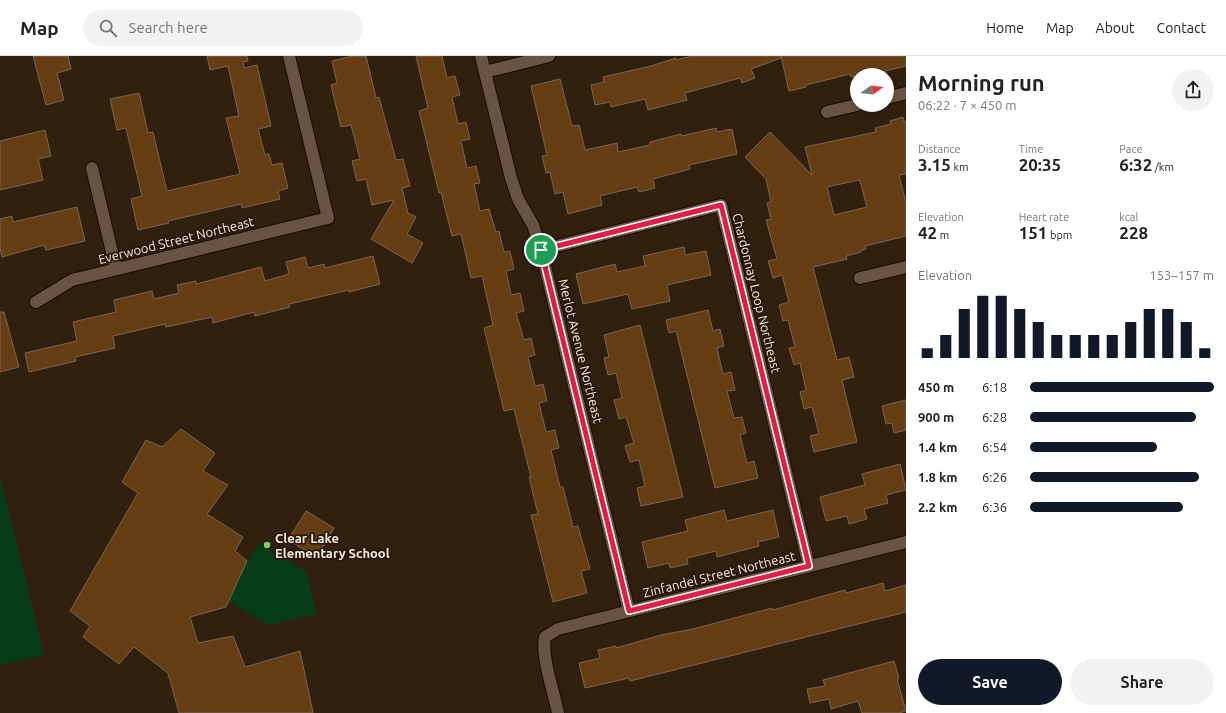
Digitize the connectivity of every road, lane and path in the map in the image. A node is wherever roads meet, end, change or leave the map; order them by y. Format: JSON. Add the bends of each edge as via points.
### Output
{"nodes":[{"id":1,"x":289,"y":56,"type":"edge"},
{"id":2,"x":482,"y":56,"type":"edge"},
{"id":3,"x":550,"y":56,"type":"edge"},
{"id":4,"x":485,"y":72,"type":"junction"},
{"id":5,"x":906,"y":93,"type":"edge"},
{"id":6,"x":894,"y":96,"type":"edge"},
{"id":7,"x":850,"y":107,"type":"edge"},
{"id":8,"x":827,"y":112,"type":"dead end"},
{"id":9,"x":92,"y":168,"type":"dead end"},
{"id":10,"x":541,"y":250,"type":"junction"},
{"id":11,"x":906,"y":267,"type":"edge"},
{"id":12,"x":116,"y":269,"type":"junction"},
{"id":13,"x":860,"y":278,"type":"dead end"},
{"id":14,"x":36,"y":302,"type":"dead end"},
{"id":15,"x":906,"y":542,"type":"edge"},
{"id":16,"x":809,"y":566,"type":"junction"},
{"id":17,"x":629,"y":611,"type":"junction"},
{"id":18,"x":558,"y":713,"type":"edge"}],
"edges":[{"from":1,"to":12,"type":"street","name":"Everwood Street Northeast","via":[[328,218]]},
{"from":2,"to":4,"type":"street","name":"Merlot Avenue Northeast"},
{"from":3,"to":4,"type":"street"},
{"from":4,"to":10,"type":"street","name":"Merlot Avenue Northeast","via":[[510,178],[518,199],[533,225]]},
{"from":5,"to":6,"type":"street"},
{"from":7,"to":8,"type":"street"},
{"from":9,"to":12,"type":"street"},
{"from":10,"to":16,"type":"street","name":"Chardonnay Loop Northeast","via":[[721,205]]},
{"from":10,"to":17,"type":"street","name":"Merlot Avenue Northeast"},
{"from":11,"to":13,"type":"street"},
{"from":12,"to":14,"type":"street","name":"Everwood Street Northeast","via":[[72,280]]},
{"from":15,"to":16,"type":"street","name":"Zinfandel Street Northeast"},
{"from":16,"to":17,"type":"street","name":"Zinfandel Street Northeast"},
{"from":17,"to":18,"type":"street","name":"Zinfandel Street Northeast","via":[[558,628],[545,637],[546,657]]}]}
